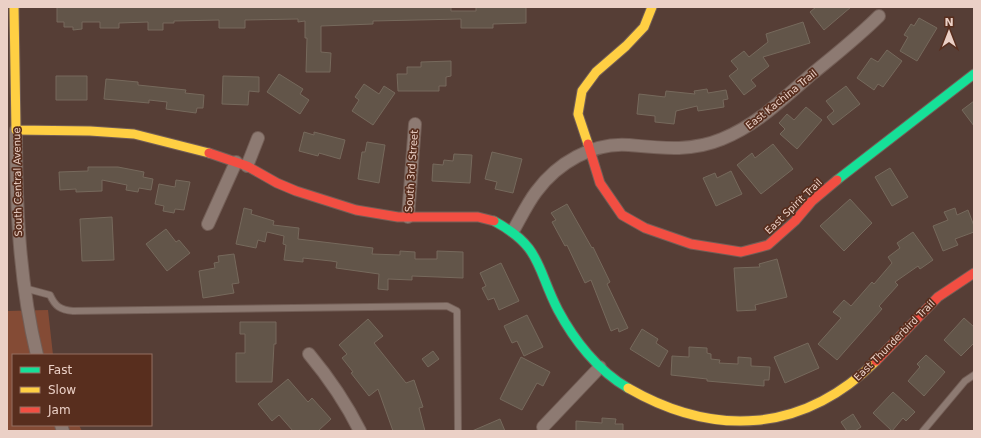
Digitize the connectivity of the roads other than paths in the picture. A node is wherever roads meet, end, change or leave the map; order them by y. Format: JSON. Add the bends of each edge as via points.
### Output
{"nodes":[{"id":1,"x":14,"y":7,"type":"edge"},
{"id":2,"x":652,"y":7,"type":"edge"},
{"id":3,"x":879,"y":16,"type":"dead end"},
{"id":4,"x":974,"y":74,"type":"edge"},
{"id":5,"x":415,"y":124,"type":"dead end"},
{"id":6,"x":16,"y":130,"type":"junction"},
{"id":7,"x":258,"y":138,"type":"dead end"},
{"id":8,"x":590,"y":151,"type":"junction"},
{"id":9,"x":242,"y":164,"type":"junction"},
{"id":10,"x":408,"y":217,"type":"junction"},
{"id":11,"x":208,"y":224,"type":"dead end"},
{"id":12,"x":513,"y":232,"type":"junction"},
{"id":13,"x":974,"y":274,"type":"edge"},
{"id":14,"x":24,"y":288,"type":"junction"},
{"id":15,"x":37,"y":354,"type":"edge"},
{"id":16,"x":309,"y":354,"type":"dead end"},
{"id":17,"x":600,"y":367,"type":"junction"},
{"id":18,"x":974,"y":375,"type":"edge"},
{"id":19,"x":543,"y":427,"type":"dead end"},
{"id":20,"x":360,"y":431,"type":"edge"},
{"id":21,"x":458,"y":431,"type":"edge"},
{"id":22,"x":922,"y":431,"type":"edge"}],
"edges":[{"from":1,"to":6,"type":"street","name":"South Central Avenue"},
{"from":2,"to":8,"type":"street","name":"East Spirit Trail","via":[[644,27],[596,72],[582,91],[578,114]]},
{"from":3,"to":8,"type":"street","name":"East Kachina Trail","via":[[776,105],[755,122],[737,132],[705,145],[687,148],[627,145]]},
{"from":4,"to":8,"type":"street","name":"East Spirit Trail","via":[[842,175],[768,245],[741,252],[691,244],[644,228],[622,215],[600,183]]},
{"from":5,"to":10,"type":"street","name":"South 3rd Street"},
{"from":6,"to":9,"type":"street","name":"East Thunderbird Trail","via":[[96,130],[136,134],[207,152]]},
{"from":6,"to":14,"type":"street","name":"South Central Avenue","via":[[18,240]]},
{"from":7,"to":9,"type":"street"},
{"from":8,"to":12,"type":"street","name":"East Kachina Trail","via":[[568,161],[536,192]]},
{"from":9,"to":10,"type":"street","name":"East Thunderbird Trail","via":[[278,184],[324,201],[360,211]]},
{"from":9,"to":11,"type":"street"},
{"from":10,"to":12,"type":"street","name":"East Thunderbird Trail","via":[[490,219]]},
{"from":12,"to":17,"type":"street","name":"East Thunderbird Trail","via":[[523,239],[538,259],[547,285],[572,334]]},
{"from":13,"to":17,"type":"street","name":"East Thunderbird Trail","via":[[957,282],[938,296],[850,384],[820,402],[783,416],[727,422],[692,418],[628,391]]},
{"from":14,"to":15,"type":"street","name":"South Central Avenue"},
{"from":14,"to":21,"type":"lane","via":[[50,295],[55,305],[63,310],[73,311],[447,306],[458,312]]},
{"from":16,"to":20,"type":"street","via":[[338,392]]},
{"from":17,"to":19,"type":"street"},
{"from":18,"to":22,"type":"lane","via":[[965,381]]}]}
